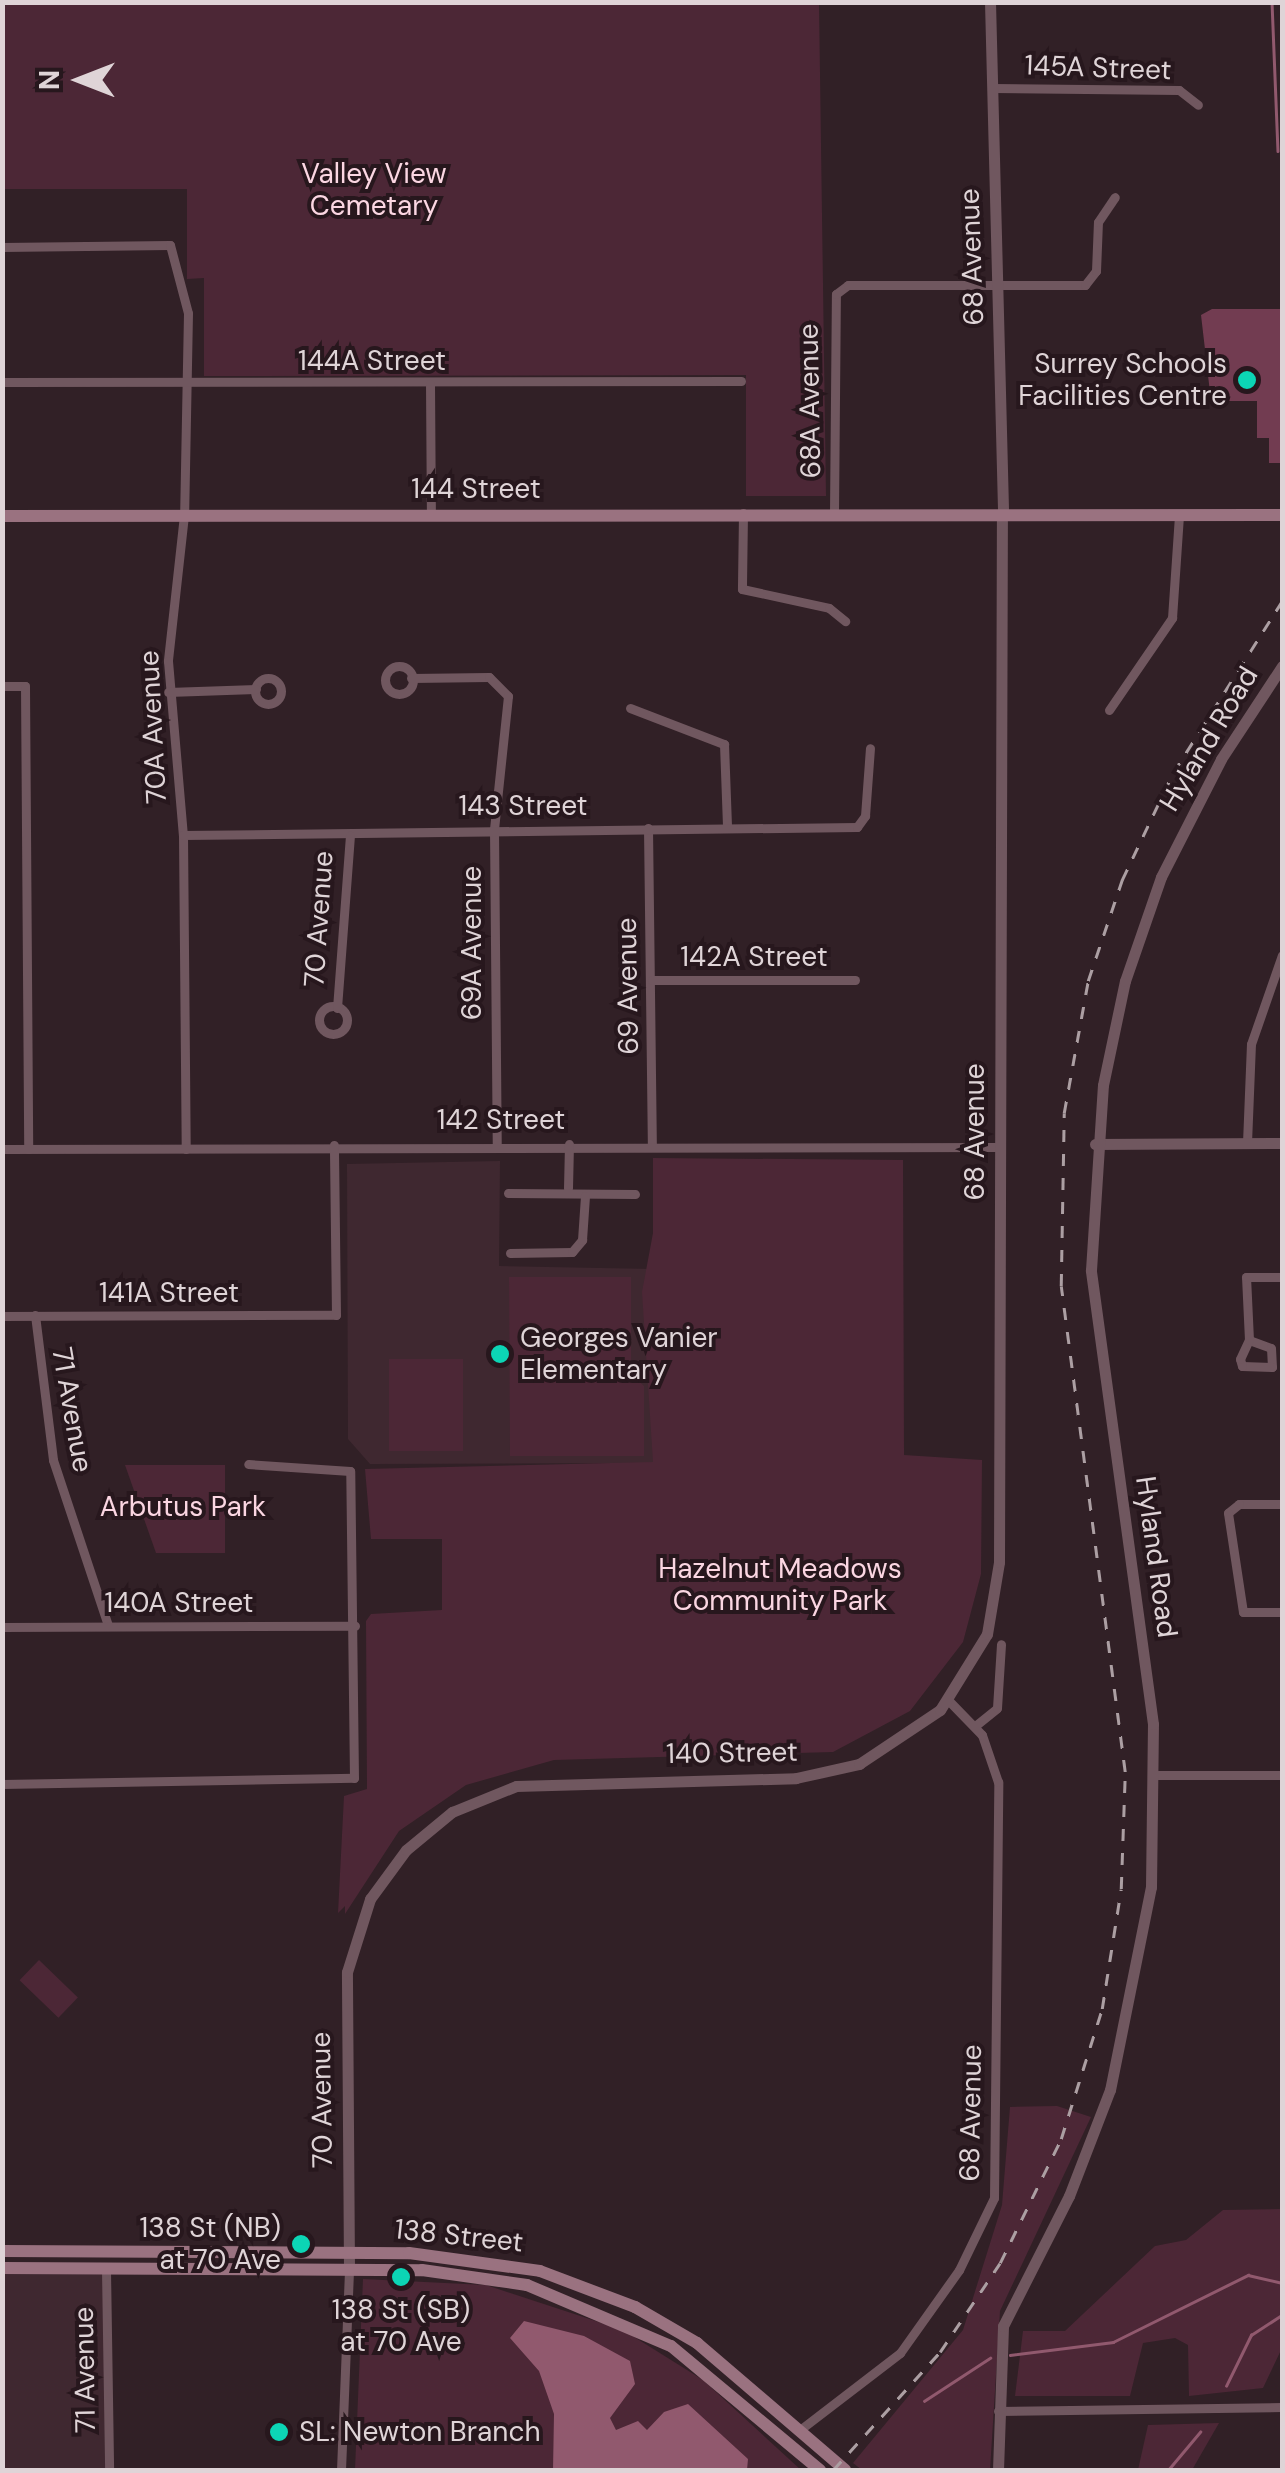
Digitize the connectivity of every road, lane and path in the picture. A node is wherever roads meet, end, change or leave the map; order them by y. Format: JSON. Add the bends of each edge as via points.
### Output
{"nodes":[{"id":1,"x":990,"y":2,"type":"edge"},
{"id":2,"x":992,"y":88,"type":"junction"},
{"id":3,"x":1198,"y":105,"type":"dead end"},
{"id":4,"x":1115,"y":197,"type":"dead end"},
{"id":5,"x":2,"y":247,"type":"edge"},
{"id":6,"x":997,"y":286,"type":"junction"},
{"id":7,"x":741,"y":381,"type":"dead end"},
{"id":8,"x":2,"y":382,"type":"edge"},
{"id":9,"x":186,"y":382,"type":"junction"},
{"id":10,"x":430,"y":384,"type":"junction"},
{"id":11,"x":743,"y":513,"type":"junction"},
{"id":12,"x":834,"y":513,"type":"junction"},
{"id":13,"x":1002,"y":513,"type":"junction"},
{"id":14,"x":431,"y":514,"type":"junction"},
{"id":15,"x":1178,"y":514,"type":"junction"},
{"id":16,"x":184,"y":515,"type":"junction"},
{"id":17,"x":1282,"y":515,"type":"edge"},
{"id":18,"x":2,"y":516,"type":"edge"},
{"id":19,"x":845,"y":621,"type":"dead end"},
{"id":20,"x":1282,"y":666,"type":"edge"},
{"id":21,"x":411,"y":678,"type":"dead end"},
{"id":22,"x":2,"y":686,"type":"edge"},
{"id":23,"x":256,"y":689,"type":"dead end"},
{"id":24,"x":168,"y":692,"type":"junction"},
{"id":25,"x":630,"y":708,"type":"dead end"},
{"id":26,"x":1109,"y":710,"type":"dead end"},
{"id":27,"x":870,"y":748,"type":"dead end"},
{"id":28,"x":727,"y":827,"type":"junction"},
{"id":29,"x":648,"y":828,"type":"junction"},
{"id":30,"x":494,"y":829,"type":"junction"},
{"id":31,"x":183,"y":835,"type":"junction"},
{"id":32,"x":350,"y":835,"type":"junction"},
{"id":33,"x":1282,"y":955,"type":"edge"},
{"id":34,"x":1279,"y":974,"type":"edge"},
{"id":35,"x":652,"y":980,"type":"junction"},
{"id":36,"x":856,"y":980,"type":"dead end"},
{"id":37,"x":338,"y":1008,"type":"dead end"},
{"id":38,"x":1247,"y":1143,"type":"junction"},
{"id":39,"x":1282,"y":1143,"type":"edge"},
{"id":40,"x":497,"y":1144,"type":"junction"},
{"id":41,"x":569,"y":1144,"type":"junction"},
{"id":42,"x":652,"y":1144,"type":"junction"},
{"id":43,"x":1095,"y":1144,"type":"junction"},
{"id":44,"x":334,"y":1146,"type":"junction"},
{"id":45,"x":1000,"y":1147,"type":"junction"},
{"id":46,"x":2,"y":1149,"type":"edge"},
{"id":47,"x":28,"y":1149,"type":"junction"},
{"id":48,"x":186,"y":1149,"type":"junction"},
{"id":49,"x":568,"y":1188,"type":"junction"},
{"id":50,"x":508,"y":1193,"type":"dead end"},
{"id":51,"x":635,"y":1194,"type":"dead end"},
{"id":52,"x":586,"y":1196,"type":"junction"},
{"id":53,"x":510,"y":1253,"type":"dead end"},
{"id":54,"x":1282,"y":1278,"type":"edge"},
{"id":55,"x":2,"y":1316,"type":"edge"},
{"id":56,"x":34,"y":1316,"type":"junction"},
{"id":57,"x":1249,"y":1340,"type":"dead end"},
{"id":58,"x":248,"y":1464,"type":"dead end"},
{"id":59,"x":1282,"y":1504,"type":"edge"},
{"id":60,"x":1282,"y":1612,"type":"edge"},
{"id":61,"x":108,"y":1625,"type":"junction"},
{"id":62,"x":2,"y":1626,"type":"edge"},
{"id":63,"x":355,"y":1626,"type":"junction"},
{"id":64,"x":1000,"y":1644,"type":"dead end"},
{"id":65,"x":949,"y":1701,"type":"junction"},
{"id":66,"x":975,"y":1726,"type":"junction"},
{"id":67,"x":1156,"y":1775,"type":"junction"},
{"id":68,"x":1282,"y":1775,"type":"edge"},
{"id":69,"x":2,"y":1784,"type":"edge"},
{"id":70,"x":494,"y":1793,"type":"joint"},
{"id":71,"x":2,"y":2252,"type":"edge"},
{"id":72,"x":349,"y":2253,"type":"junction"},
{"id":73,"x":2,"y":2268,"type":"edge"},
{"id":74,"x":349,"y":2269,"type":"junction"},
{"id":75,"x":106,"y":2270,"type":"junction"},
{"id":76,"x":1282,"y":2407,"type":"edge"},
{"id":77,"x":998,"y":2411,"type":"junction"},
{"id":78,"x":800,"y":2429,"type":"junction"},
{"id":79,"x":109,"y":2470,"type":"edge"},
{"id":80,"x":341,"y":2470,"type":"edge"},
{"id":81,"x":820,"y":2470,"type":"edge"},
{"id":82,"x":846,"y":2470,"type":"edge"},
{"id":83,"x":998,"y":2470,"type":"edge"}],
"edges":[{"from":1,"to":2,"type":"street","name":"68 Avenue"},
{"from":2,"to":3,"type":"street","name":"145A Street","via":[[1179,90]]},
{"from":2,"to":6,"type":"street","name":"68 Avenue"},
{"from":4,"to":6,"type":"street","via":[[1097,227],[1091,282]]},
{"from":5,"to":9,"type":"street","name":"70A Avenue","via":[[170,245],[188,313]]},
{"from":6,"to":12,"type":"street","name":"68A Avenue","via":[[840,291],[832,307]]},
{"from":6,"to":13,"type":"street","name":"68 Avenue"},
{"from":7,"to":10,"type":"street","name":"144A Street"},
{"from":8,"to":9,"type":"street","name":"144A Street"},
{"from":9,"to":10,"type":"street","name":"144A Street"},
{"from":9,"to":16,"type":"street","name":"70A Avenue"},
{"from":10,"to":14,"type":"street"},
{"from":11,"to":12,"type":"main road","name":"144 Street"},
{"from":11,"to":14,"type":"main road","name":"144 Street"},
{"from":11,"to":19,"type":"street","via":[[742,589],[829,608]]},
{"from":12,"to":13,"type":"main road","name":"144 Street"},
{"from":13,"to":15,"type":"main road","name":"144 Street"},
{"from":13,"to":45,"type":"street","name":"68 Avenue"},
{"from":14,"to":16,"type":"main road","name":"144 Street"},
{"from":15,"to":17,"type":"main road","name":"144 Street"},
{"from":15,"to":26,"type":"street","via":[[1172,618]]},
{"from":16,"to":18,"type":"main road","name":"144 Street"},
{"from":16,"to":24,"type":"street","name":"70A Avenue"},
{"from":20,"to":43,"type":"street","name":"Hyland Road","via":[[1204,789],[1156,891],[1119,1004]]},
{"from":21,"to":30,"type":"street","name":"69A Avenue","via":[[482,677],[504,684],[509,737]]},
{"from":22,"to":47,"type":"street","via":[[25,686]]},
{"from":23,"to":24,"type":"street"},
{"from":24,"to":31,"type":"street","name":"70A Avenue"},
{"from":25,"to":28,"type":"street","via":[[724,744]]},
{"from":27,"to":28,"type":"street","name":"143 Street","via":[[863,826]]},
{"from":28,"to":29,"type":"street","name":"143 Street"},
{"from":29,"to":30,"type":"street","name":"143 Street"},
{"from":29,"to":35,"type":"street","name":"69 Avenue"},
{"from":30,"to":32,"type":"street","name":"143 Street"},
{"from":30,"to":40,"type":"street","name":"69A Avenue"},
{"from":31,"to":32,"type":"street","name":"143 Street"},
{"from":31,"to":48,"type":"street","name":"70A Avenue"},
{"from":32,"to":37,"type":"street","name":"70 Avenue"},
{"from":33,"to":34,"type":"street"},
{"from":34,"to":38,"type":"street","via":[[1251,1044]]},
{"from":35,"to":36,"type":"street","name":"142A Street"},
{"from":35,"to":42,"type":"street","name":"69 Avenue"},
{"from":38,"to":39,"type":"street"},
{"from":38,"to":43,"type":"street"},
{"from":40,"to":41,"type":"street","name":"142 Street"},
{"from":40,"to":44,"type":"street","name":"142 Street"},
{"from":41,"to":42,"type":"street","name":"142 Street"},
{"from":41,"to":49,"type":"street"},
{"from":42,"to":45,"type":"street","name":"142 Street"},
{"from":43,"to":67,"type":"street","name":"Hyland Road","via":[[1093,1292]]},
{"from":44,"to":48,"type":"street","name":"142 Street"},
{"from":44,"to":56,"type":"street","name":"141A Street","via":[[336,1315]]},
{"from":45,"to":65,"type":"street","name":"68 Avenue","via":[[998,1586],[982,1648]]},
{"from":46,"to":47,"type":"street","name":"142 Street"},
{"from":47,"to":48,"type":"street","name":"142 Street"},
{"from":49,"to":50,"type":"street"},
{"from":49,"to":52,"type":"street"},
{"from":51,"to":52,"type":"street"},
{"from":52,"to":53,"type":"street","via":[[582,1240],[572,1252]]},
{"from":54,"to":57,"type":"street","via":[[1246,1277]]},
{"from":55,"to":56,"type":"street","name":"141A Street"},
{"from":56,"to":61,"type":"street","name":"71 Avenue","via":[[53,1460]]},
{"from":58,"to":63,"type":"street","via":[[347,1467]]},
{"from":59,"to":60,"type":"street","via":[[1231,1506],[1243,1612]]},
{"from":61,"to":62,"type":"street","name":"140A Street"},
{"from":61,"to":63,"type":"street","name":"140A Street"},
{"from":63,"to":69,"type":"street","via":[[354,1778]]},
{"from":64,"to":66,"type":"street","via":[[997,1708]]},
{"from":65,"to":66,"type":"street","name":"68 Avenue"},
{"from":65,"to":70,"type":"street","name":"140 Street","via":[[893,1748],[828,1774],[555,1781]]},
{"from":66,"to":78,"type":"street","name":"68 Avenue","via":[[998,1782],[994,2198],[966,2258],[900,2353]]},
{"from":67,"to":68,"type":"street"},
{"from":67,"to":77,"type":"street","name":"Hyland Road","via":[[1150,1902],[1126,2036],[1082,2168],[1003,2326]]},
{"from":70,"to":72,"type":"street","name":"70 Avenue","via":[[452,1812],[406,1850],[357,1927],[346,2008]]},
{"from":71,"to":72,"type":"main road","name":"138 Street"},
{"from":72,"to":74,"type":"street","name":"70 Avenue"},
{"from":72,"to":78,"type":"main road","name":"138 Street","via":[[468,2257],[582,2284],[697,2343]]},
{"from":73,"to":75,"type":"main road","name":"138 Street"},
{"from":74,"to":75,"type":"main road","name":"138 Street"},
{"from":74,"to":80,"type":"street","name":"70 Avenue"},
{"from":74,"to":81,"type":"main road","name":"138 Street","via":[[480,2276],[609,2314],[703,2368]]},
{"from":75,"to":79,"type":"street","name":"71 Avenue"},
{"from":76,"to":77,"type":"street"},
{"from":77,"to":83,"type":"street","name":"Hyland Road"},
{"from":78,"to":82,"type":"main road","name":"138 Street"}]}
